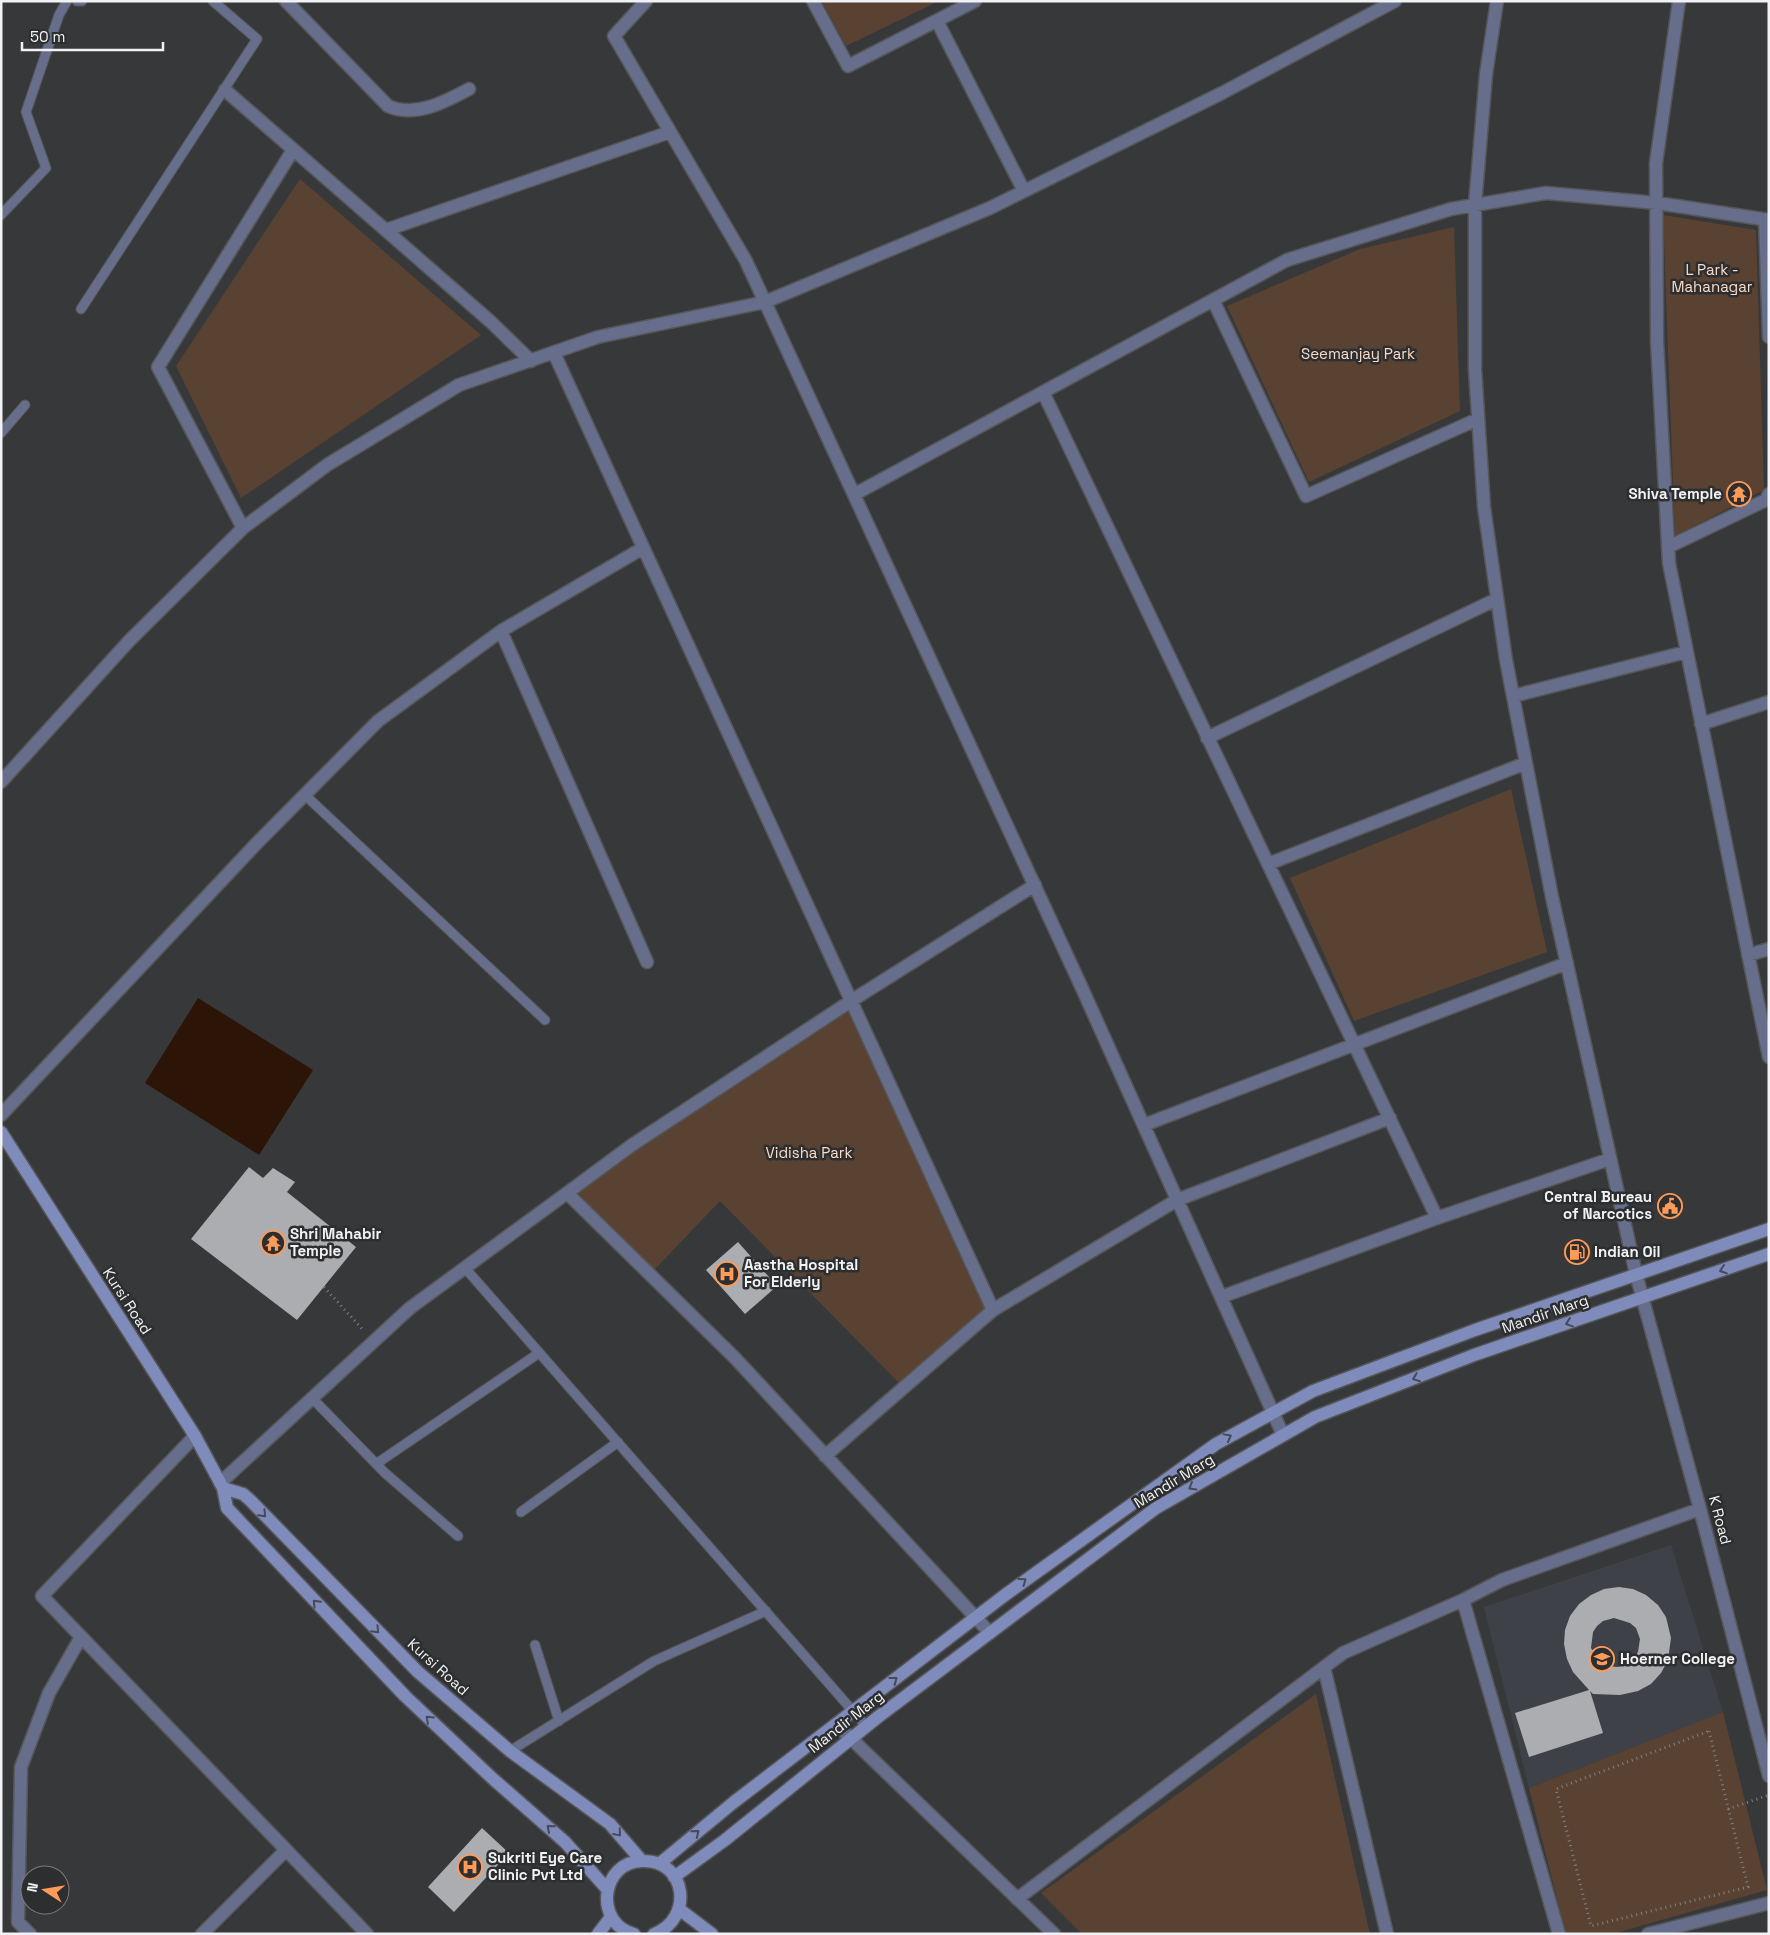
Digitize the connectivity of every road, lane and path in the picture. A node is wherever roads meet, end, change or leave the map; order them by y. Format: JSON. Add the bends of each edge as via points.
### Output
{"nodes":[{"id":1,"x":67,"y":1,"type":"edge"},
{"id":2,"x":77,"y":1,"type":"edge"},
{"id":3,"x":82,"y":1,"type":"edge"},
{"id":4,"x":213,"y":1,"type":"edge"},
{"id":5,"x":286,"y":1,"type":"edge"},
{"id":6,"x":646,"y":1,"type":"edge"},
{"id":7,"x":813,"y":1,"type":"edge"},
{"id":8,"x":975,"y":1,"type":"edge"},
{"id":9,"x":1395,"y":1,"type":"edge"},
{"id":10,"x":1497,"y":1,"type":"edge"},
{"id":11,"x":1679,"y":1,"type":"edge"},
{"id":12,"x":937,"y":21,"type":"junction"},
{"id":13,"x":469,"y":89,"type":"dead end"},
{"id":14,"x":225,"y":90,"type":"junction"},
{"id":15,"x":670,"y":132,"type":"junction"},
{"id":16,"x":293,"y":150,"type":"junction"},
{"id":17,"x":1024,"y":191,"type":"junction"},
{"id":18,"x":1656,"y":203,"type":"junction"},
{"id":19,"x":1475,"y":205,"type":"junction"},
{"id":20,"x":1,"y":215,"type":"edge"},
{"id":21,"x":1767,"y":220,"type":"edge"},
{"id":22,"x":386,"y":230,"type":"junction"},
{"id":23,"x":1213,"y":300,"type":"junction"},
{"id":24,"x":765,"y":302,"type":"junction"},
{"id":25,"x":81,"y":309,"type":"dead end"},
{"id":26,"x":1769,"y":336,"type":"edge"},
{"id":27,"x":554,"y":353,"type":"junction"},
{"id":28,"x":531,"y":361,"type":"junction"},
{"id":29,"x":1043,"y":392,"type":"junction"},
{"id":30,"x":25,"y":405,"type":"dead end"},
{"id":31,"x":1478,"y":420,"type":"junction"},
{"id":32,"x":1,"y":433,"type":"edge"},
{"id":33,"x":855,"y":494,"type":"junction"},
{"id":34,"x":1769,"y":494,"type":"edge"},
{"id":35,"x":243,"y":528,"type":"junction"},
{"id":36,"x":1668,"y":547,"type":"junction"},
{"id":37,"x":643,"y":548,"type":"junction"},
{"id":38,"x":1497,"y":599,"type":"junction"},
{"id":39,"x":501,"y":631,"type":"junction"},
{"id":40,"x":1686,"y":652,"type":"junction"},
{"id":41,"x":1513,"y":696,"type":"junction"},
{"id":42,"x":1769,"y":702,"type":"edge"},
{"id":43,"x":1701,"y":724,"type":"junction"},
{"id":44,"x":1208,"y":738,"type":"junction"},
{"id":45,"x":1526,"y":763,"type":"junction"},
{"id":46,"x":1,"y":782,"type":"edge"},
{"id":47,"x":305,"y":795,"type":"junction"},
{"id":48,"x":1268,"y":864,"type":"junction"},
{"id":49,"x":1035,"y":884,"type":"junction"},
{"id":50,"x":1769,"y":948,"type":"edge"},
{"id":51,"x":1748,"y":955,"type":"junction"},
{"id":52,"x":647,"y":962,"type":"dead end"},
{"id":53,"x":1567,"y":963,"type":"junction"},
{"id":54,"x":851,"y":1001,"type":"junction"},
{"id":55,"x":545,"y":1020,"type":"dead end"},
{"id":56,"x":1353,"y":1044,"type":"junction"},
{"id":57,"x":1769,"y":1057,"type":"edge"},
{"id":58,"x":1,"y":1115,"type":"edge"},
{"id":59,"x":1390,"y":1118,"type":"junction"},
{"id":60,"x":1144,"y":1125,"type":"junction"},
{"id":61,"x":1,"y":1132,"type":"edge"},
{"id":62,"x":1610,"y":1159,"type":"junction"},
{"id":63,"x":567,"y":1192,"type":"junction"},
{"id":64,"x":1177,"y":1200,"type":"junction"},
{"id":65,"x":1436,"y":1218,"type":"junction"},
{"id":66,"x":1769,"y":1229,"type":"edge"},
{"id":67,"x":1769,"y":1254,"type":"edge"},
{"id":68,"x":465,"y":1268,"type":"junction"},
{"id":69,"x":1636,"y":1274,"type":"junction"},
{"id":70,"x":324,"y":1286,"type":"dead end"},
{"id":71,"x":1221,"y":1297,"type":"junction"},
{"id":72,"x":1642,"y":1298,"type":"junction"},
{"id":73,"x":993,"y":1310,"type":"junction"},
{"id":74,"x":374,"y":1341,"type":"junction"},
{"id":75,"x":539,"y":1353,"type":"junction"},
{"id":76,"x":311,"y":1397,"type":"junction"},
{"id":77,"x":1273,"y":1413,"type":"junction"},
{"id":78,"x":1283,"y":1435,"type":"junction"},
{"id":79,"x":195,"y":1436,"type":"junction"},
{"id":80,"x":618,"y":1442,"type":"junction"},
{"id":81,"x":825,"y":1456,"type":"junction"},
{"id":82,"x":376,"y":1464,"type":"junction"},
{"id":83,"x":222,"y":1485,"type":"junction"},
{"id":84,"x":1700,"y":1509,"type":"junction"},
{"id":85,"x":521,"y":1512,"type":"dead end"},
{"id":86,"x":458,"y":1536,"type":"dead end"},
{"id":87,"x":1463,"y":1600,"type":"junction"},
{"id":88,"x":766,"y":1611,"type":"junction"},
{"id":89,"x":975,"y":1618,"type":"junction"},
{"id":90,"x":990,"y":1633,"type":"junction"},
{"id":91,"x":81,"y":1637,"type":"junction"},
{"id":92,"x":535,"y":1645,"type":"dead end"},
{"id":93,"x":1324,"y":1667,"type":"junction"},
{"id":94,"x":853,"y":1711,"type":"junction"},
{"id":95,"x":559,"y":1721,"type":"junction"},
{"id":96,"x":836,"y":1724,"type":"junction"},
{"id":97,"x":866,"y":1726,"type":"junction"},
{"id":98,"x":851,"y":1739,"type":"junction"},
{"id":99,"x":510,"y":1751,"type":"junction"},
{"id":100,"x":1769,"y":1776,"type":"edge"},
{"id":101,"x":1769,"y":1795,"type":"edge"},
{"id":102,"x":1728,"y":1809,"type":"junction"},
{"id":103,"x":286,"y":1850,"type":"junction"},
{"id":104,"x":641,"y":1860,"type":"junction"},
{"id":105,"x":659,"y":1864,"type":"junction"},
{"id":106,"x":674,"y":1877,"type":"junction"},
{"id":107,"x":607,"y":1889,"type":"junction"},
{"id":108,"x":1017,"y":1899,"type":"junction"},
{"id":109,"x":1769,"y":1903,"type":"edge"},
{"id":110,"x":679,"y":1909,"type":"junction"},
{"id":111,"x":611,"y":1917,"type":"junction"},
{"id":112,"x":660,"y":1933,"type":"edge"},
{"id":113,"x":30,"y":1934,"type":"edge"},
{"id":114,"x":202,"y":1934,"type":"edge"},
{"id":115,"x":367,"y":1934,"type":"edge"},
{"id":116,"x":598,"y":1934,"type":"edge"},
{"id":117,"x":634,"y":1934,"type":"edge"},
{"id":118,"x":712,"y":1934,"type":"edge"},
{"id":119,"x":1054,"y":1934,"type":"edge"},
{"id":120,"x":1387,"y":1934,"type":"edge"},
{"id":121,"x":1559,"y":1934,"type":"edge"},
{"id":122,"x":1648,"y":1934,"type":"edge"}],
"edges":[{"from":1,"to":20,"type":"lane","via":[[26,112],[46,168]]},
{"from":2,"to":3,"type":"lane"},
{"from":4,"to":14,"type":"lane","via":[[257,39]]},
{"from":5,"to":13,"type":"street","via":[[388,106],[415,111]]},
{"from":6,"to":15,"type":"street","via":[[614,36]]},
{"from":7,"to":12,"type":"street","via":[[848,66]]},
{"from":8,"to":12,"type":"street"},
{"from":9,"to":17,"type":"street","via":[[1222,93]]},
{"from":10,"to":19,"type":"street","name":"K Road","via":[[1486,74]]},
{"from":11,"to":18,"type":"street","via":[[1656,163]]},
{"from":12,"to":17,"type":"street"},
{"from":14,"to":16,"type":"street"},
{"from":14,"to":25,"type":"lane"},
{"from":15,"to":22,"type":"street"},
{"from":15,"to":24,"type":"street","via":[[746,261]]},
{"from":16,"to":22,"type":"street"},
{"from":16,"to":35,"type":"street","via":[[158,367]]},
{"from":17,"to":24,"type":"street"},
{"from":18,"to":19,"type":"street","via":[[1546,193]]},
{"from":18,"to":21,"type":"street"},
{"from":18,"to":36,"type":"street","via":[[1657,341]]},
{"from":19,"to":23,"type":"street","via":[[1451,209],[1287,260]]},
{"from":19,"to":31,"type":"street","name":"K Road"},
{"from":21,"to":26,"type":"street"},
{"from":22,"to":28,"type":"street"},
{"from":23,"to":29,"type":"street"},
{"from":23,"to":31,"type":"street","via":[[1306,496]]},
{"from":24,"to":27,"type":"street","via":[[598,338]]},
{"from":24,"to":33,"type":"street"},
{"from":27,"to":28,"type":"street"},
{"from":27,"to":37,"type":"street"},
{"from":28,"to":35,"type":"street","via":[[459,385],[327,465]]},
{"from":29,"to":33,"type":"street"},
{"from":29,"to":44,"type":"street"},
{"from":30,"to":32,"type":"lane"},
{"from":31,"to":38,"type":"street","name":"K Road","via":[[1484,507]]},
{"from":33,"to":49,"type":"street"},
{"from":34,"to":36,"type":"street","via":[[1766,500]]},
{"from":35,"to":46,"type":"street","via":[[129,641]]},
{"from":36,"to":40,"type":"street"},
{"from":37,"to":39,"type":"street"},
{"from":37,"to":54,"type":"street"},
{"from":38,"to":41,"type":"street","name":"K Road"},
{"from":38,"to":44,"type":"street"},
{"from":39,"to":47,"type":"street","via":[[378,721]]},
{"from":39,"to":52,"type":"street"},
{"from":40,"to":41,"type":"street"},
{"from":40,"to":43,"type":"street"},
{"from":41,"to":45,"type":"street","name":"K Road"},
{"from":42,"to":43,"type":"street"},
{"from":43,"to":51,"type":"street"},
{"from":44,"to":48,"type":"street"},
{"from":45,"to":48,"type":"street"},
{"from":45,"to":53,"type":"street","name":"K Road"},
{"from":47,"to":55,"type":"lane"},
{"from":47,"to":58,"type":"street"},
{"from":48,"to":56,"type":"street"},
{"from":49,"to":54,"type":"street"},
{"from":49,"to":60,"type":"street"},
{"from":50,"to":51,"type":"street"},
{"from":51,"to":57,"type":"street"},
{"from":53,"to":56,"type":"street"},
{"from":53,"to":62,"type":"street","name":"K Road"},
{"from":54,"to":63,"type":"street","via":[[632,1145]]},
{"from":54,"to":73,"type":"street"},
{"from":56,"to":59,"type":"street"},
{"from":56,"to":60,"type":"street"},
{"from":59,"to":64,"type":"street"},
{"from":59,"to":65,"type":"street"},
{"from":60,"to":64,"type":"street"},
{"from":61,"to":79,"type":"main road","name":"Kursi Road"},
{"from":62,"to":65,"type":"street"},
{"from":62,"to":69,"type":"street","name":"K Road"},
{"from":63,"to":68,"type":"street"},
{"from":63,"to":81,"type":"street","via":[[735,1358]]},
{"from":64,"to":71,"type":"street"},
{"from":64,"to":73,"type":"street"},
{"from":65,"to":71,"type":"street"},
{"from":66,"to":69,"type":"main road"},
{"from":67,"to":72,"type":"main road","name":"Mandir Marg","one_way":true},
{"from":68,"to":74,"type":"street","via":[[410,1308]]},
{"from":68,"to":75,"type":"lane"},
{"from":69,"to":72,"type":"street","name":"K Road"},
{"from":69,"to":77,"type":"main road","via":[[1313,1391]]},
{"from":70,"to":74,"type":"path"},
{"from":71,"to":77,"type":"street"},
{"from":72,"to":78,"type":"main road","name":"Mandir Marg","one_way":true,"via":[[1456,1362],[1315,1417]]},
{"from":72,"to":84,"type":"street","name":"K Road"},
{"from":73,"to":81,"type":"street"},
{"from":74,"to":76,"type":"street"},
{"from":75,"to":80,"type":"lane"},
{"from":75,"to":82,"type":"lane"},
{"from":76,"to":82,"type":"lane"},
{"from":76,"to":83,"type":"street"},
{"from":77,"to":78,"type":"street"},
{"from":89,"to":77,"type":"main road","one_way":true,"via":[[1216,1444]]},
{"from":78,"to":90,"type":"main road","name":"Mandir Marg","one_way":true,"via":[[1156,1508]]},
{"from":79,"to":83,"type":"main road","name":"Kursi Road"},
{"from":79,"to":91,"type":"street","via":[[42,1596]]},
{"from":80,"to":85,"type":"lane"},
{"from":80,"to":88,"type":"lane"},
{"from":81,"to":89,"type":"street"},
{"from":82,"to":86,"type":"lane"},
{"from":83,"to":99,"type":"main road","name":"Kursi Road","one_way":true,"via":[[250,1500],[418,1672]]},
{"from":107,"to":83,"type":"main road","name":"Kursi Road","one_way":true,"via":[[565,1842],[405,1696],[227,1508]]},
{"from":84,"to":87,"type":"street","via":[[1502,1580]]},
{"from":84,"to":100,"type":"street","name":"K Road"},
{"from":87,"to":93,"type":"street","via":[[1342,1652]]},
{"from":87,"to":121,"type":"street"},
{"from":88,"to":94,"type":"lane"},
{"from":88,"to":95,"type":"lane","via":[[654,1661]]},
{"from":89,"to":90,"type":"street"},
{"from":94,"to":89,"type":"main road","one_way":true},
{"from":90,"to":97,"type":"main road","name":"Mandir Marg"},
{"from":91,"to":103,"type":"street"},
{"from":91,"to":113,"type":"street","via":[[49,1692],[21,1767],[18,1922]]},
{"from":92,"to":95,"type":"lane"},
{"from":93,"to":108,"type":"street"},
{"from":93,"to":120,"type":"street"},
{"from":94,"to":96,"type":"main road"},
{"from":94,"to":97,"type":"lane"},
{"from":95,"to":99,"type":"lane"},
{"from":96,"to":98,"type":"street"},
{"from":105,"to":96,"type":"main road","one_way":true},
{"from":97,"to":98,"type":"main road","name":"Mandir Marg"},
{"from":98,"to":106,"type":"main road","name":"Mandir Marg"},
{"from":98,"to":108,"type":"street"},
{"from":99,"to":104,"type":"main road","name":"Kursi Road","one_way":true,"via":[[610,1824]]},
{"from":101,"to":102,"type":"path"},
{"from":102,"to":102,"type":"path","via":[[1709,1731],[1556,1790],[1591,1926],[1748,1887]]},
{"from":103,"to":114,"type":"street"},
{"from":103,"to":115,"type":"street"},
{"from":104,"to":105,"type":"main road"},
{"from":104,"to":107,"type":"main road","via":[[626,1865],[614,1875]]},
{"from":105,"to":106,"type":"main road"},
{"from":106,"to":110,"type":"main road","via":[[680,1892]]},
{"from":107,"to":111,"type":"main road"},
{"from":108,"to":119,"type":"street"},
{"from":109,"to":122,"type":"street"},
{"from":110,"to":112,"type":"main road"},
{"from":110,"to":118,"type":"main road"},
{"from":111,"to":116,"type":"main road"},
{"from":111,"to":117,"type":"main road"}]}
